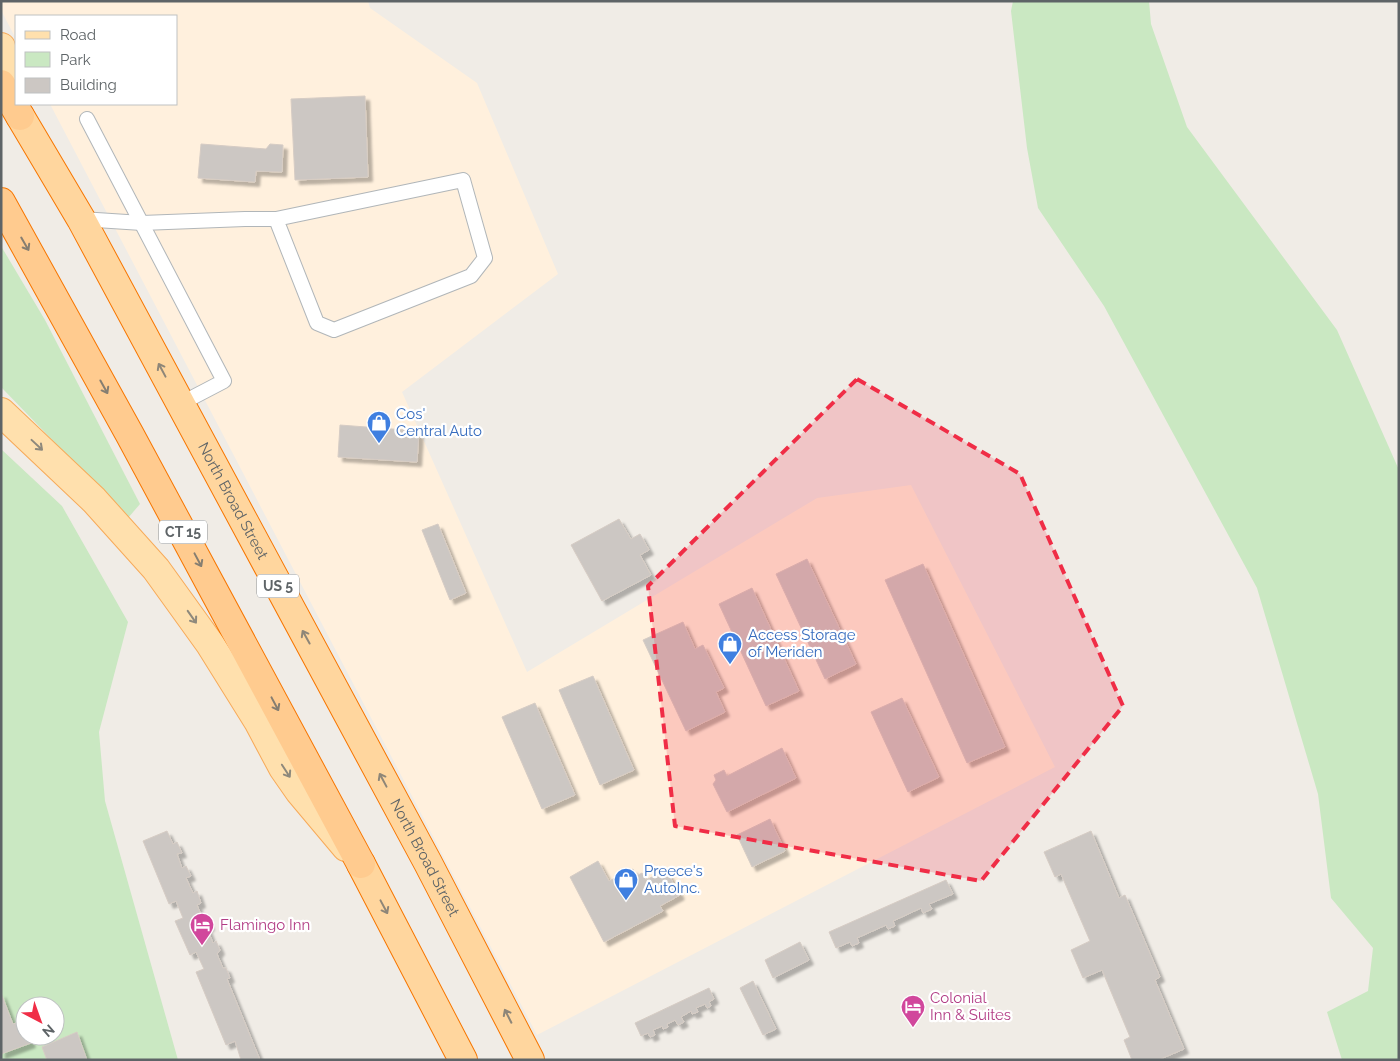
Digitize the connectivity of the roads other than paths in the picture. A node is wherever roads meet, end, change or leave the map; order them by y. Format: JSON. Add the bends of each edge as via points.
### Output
{"nodes":[{"id":1,"x":1,"y":47,"type":"edge"},
{"id":2,"x":1,"y":84,"type":"edge"},
{"id":3,"x":15,"y":96,"type":"edge"},
{"id":4,"x":15,"y":103,"type":"edge"},
{"id":5,"x":18,"y":107,"type":"edge"},
{"id":6,"x":87,"y":119,"type":"dead end"},
{"id":7,"x":1,"y":202,"type":"edge"},
{"id":8,"x":81,"y":219,"type":"junction"},
{"id":9,"x":276,"y":219,"type":"junction"},
{"id":10,"x":142,"y":223,"type":"junction"},
{"id":11,"x":180,"y":404,"type":"junction"},
{"id":12,"x":1,"y":412,"type":"edge"},
{"id":13,"x":361,"y":864,"type":"junction"},
{"id":14,"x":463,"y":1060,"type":"edge"},
{"id":15,"x":530,"y":1060,"type":"edge"}],
"edges":[{"from":1,"to":3,"type":"main road","name":"North Broad Street","number":"US 5"},
{"from":2,"to":4,"type":"highway"},
{"from":5,"to":8,"type":"highway","name":"North Broad Street","number":"US 5"},
{"from":6,"to":10,"type":"lane"},
{"from":7,"to":13,"type":"highway","number":"CT 15","one_way":true},
{"from":8,"to":10,"type":"lane"},
{"from":11,"to":8,"type":"highway","name":"North Broad Street","number":"US 5","one_way":true},
{"from":9,"to":9,"type":"lane","via":[[317,323],[334,330],[471,276],[485,258],[463,180]]},
{"from":9,"to":10,"type":"lane"},
{"from":10,"to":11,"type":"lane","via":[[224,381]]},
{"from":15,"to":11,"type":"highway","name":"North Broad Street","number":"US 5","one_way":true,"via":[[424,855]]},
{"from":12,"to":13,"type":"main road","one_way":true,"via":[[94,500],[156,569],[210,644],[283,768]]},
{"from":13,"to":14,"type":"highway","one_way":true}]}
